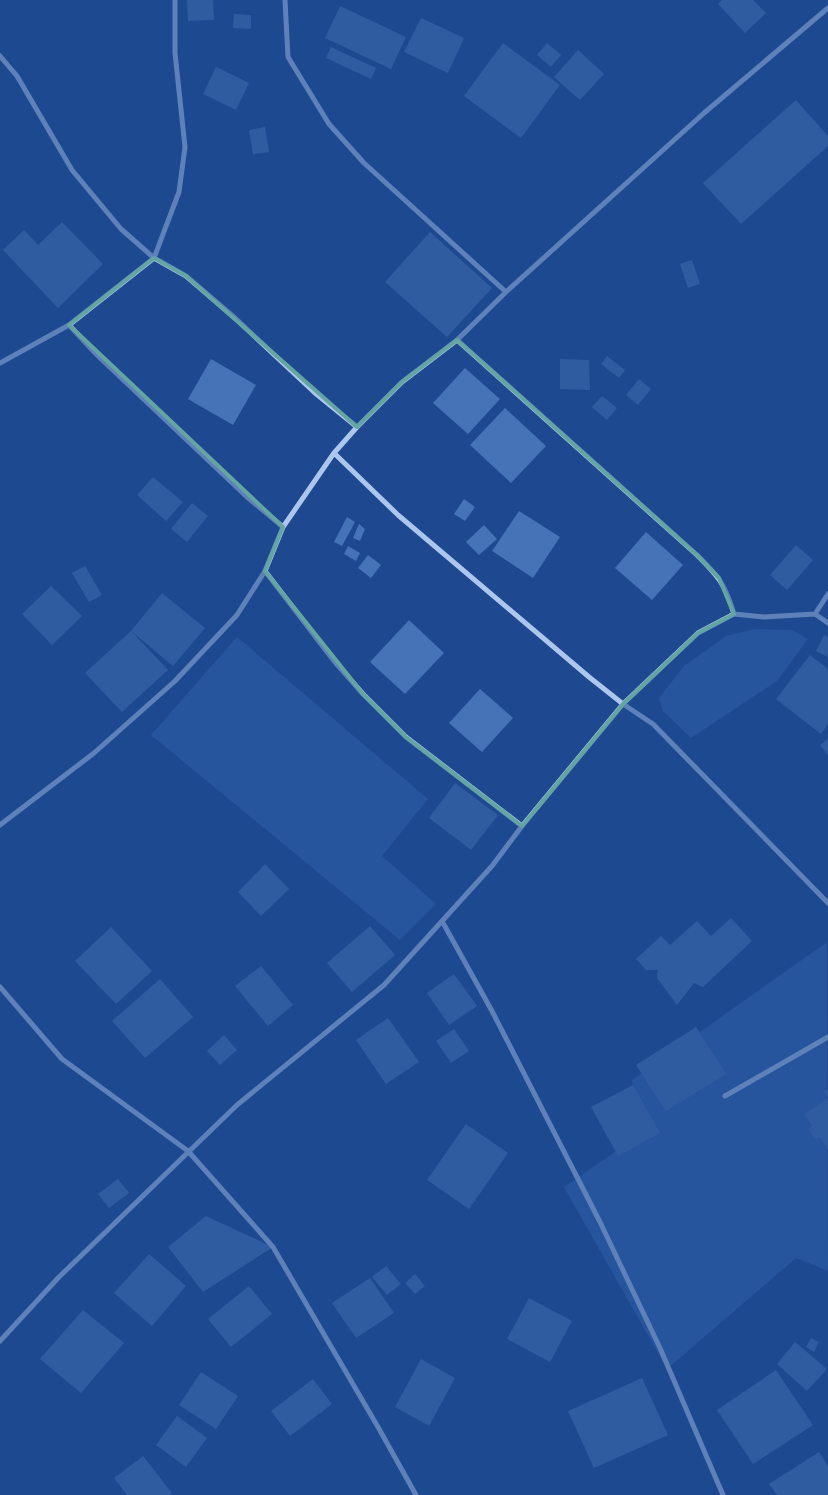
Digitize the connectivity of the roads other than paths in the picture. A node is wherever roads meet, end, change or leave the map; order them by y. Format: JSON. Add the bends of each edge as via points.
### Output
{"nodes":[{"id":1,"x":175,"y":0,"type":"edge"},
{"id":2,"x":285,"y":0,"type":"edge"},
{"id":3,"x":828,"y":8,"type":"edge"},
{"id":4,"x":0,"y":56,"type":"edge"},
{"id":5,"x":154,"y":258,"type":"junction"},
{"id":6,"x":506,"y":292,"type":"junction"},
{"id":7,"x":68,"y":325,"type":"junction"},
{"id":8,"x":457,"y":340,"type":"junction"},
{"id":9,"x":0,"y":362,"type":"edge"},
{"id":10,"x":357,"y":427,"type":"junction"},
{"id":11,"x":334,"y":453,"type":"junction"},
{"id":12,"x":282,"y":527,"type":"junction"},
{"id":13,"x":266,"y":571,"type":"junction"},
{"id":14,"x":828,"y":594,"type":"edge"},
{"id":15,"x":734,"y":614,"type":"junction"},
{"id":16,"x":815,"y":614,"type":"junction"},
{"id":17,"x":828,"y":623,"type":"edge"},
{"id":18,"x":623,"y":704,"type":"junction"},
{"id":19,"x":0,"y":825,"type":"edge"},
{"id":20,"x":522,"y":826,"type":"junction"},
{"id":21,"x":828,"y":903,"type":"edge"},
{"id":22,"x":442,"y":921,"type":"junction"},
{"id":23,"x":0,"y":987,"type":"edge"},
{"id":24,"x":828,"y":1037,"type":"edge"},
{"id":25,"x":725,"y":1096,"type":"dead end"},
{"id":26,"x":188,"y":1151,"type":"junction"},
{"id":27,"x":0,"y":1341,"type":"edge"},
{"id":28,"x":416,"y":1495,"type":"edge"},
{"id":29,"x":722,"y":1495,"type":"edge"}],
"edges":[{"from":1,"to":5,"type":"street","via":[[175,53],[185,146],[179,192]]},
{"from":2,"to":6,"type":"street","via":[[288,57],[329,124],[364,163]]},
{"from":3,"to":6,"type":"street","via":[[704,113]]},
{"from":4,"to":5,"type":"street","via":[[16,76],[72,170],[121,229]]},
{"from":5,"to":7,"type":"street"},
{"from":5,"to":10,"type":"street","via":[[186,276]]},
{"from":6,"to":8,"type":"street"},
{"from":7,"to":9,"type":"street"},
{"from":7,"to":12,"type":"street"},
{"from":8,"to":10,"type":"street","via":[[402,382]]},
{"from":8,"to":15,"type":"street","via":[[698,556],[719,578]]},
{"from":10,"to":11,"type":"street"},
{"from":11,"to":12,"type":"street"},
{"from":11,"to":18,"type":"street","via":[[398,515]]},
{"from":12,"to":13,"type":"street"},
{"from":13,"to":19,"type":"street","via":[[237,615],[175,681],[94,753]]},
{"from":13,"to":20,"type":"street","via":[[334,661],[406,737]]},
{"from":14,"to":16,"type":"street"},
{"from":15,"to":16,"type":"street","via":[[764,617]]},
{"from":15,"to":18,"type":"street","via":[[698,634]]},
{"from":16,"to":17,"type":"street"},
{"from":18,"to":20,"type":"street"},
{"from":18,"to":21,"type":"street","via":[[652,724]]},
{"from":20,"to":22,"type":"street","via":[[492,866]]},
{"from":22,"to":26,"type":"street","via":[[384,985],[236,1105]]},
{"from":22,"to":29,"type":"street","via":[[600,1222],[660,1348]]},
{"from":23,"to":26,"type":"street","via":[[62,1059]]},
{"from":24,"to":25,"type":"street"},
{"from":26,"to":27,"type":"street","via":[[59,1277]]},
{"from":26,"to":28,"type":"street","via":[[273,1247]]}]}
